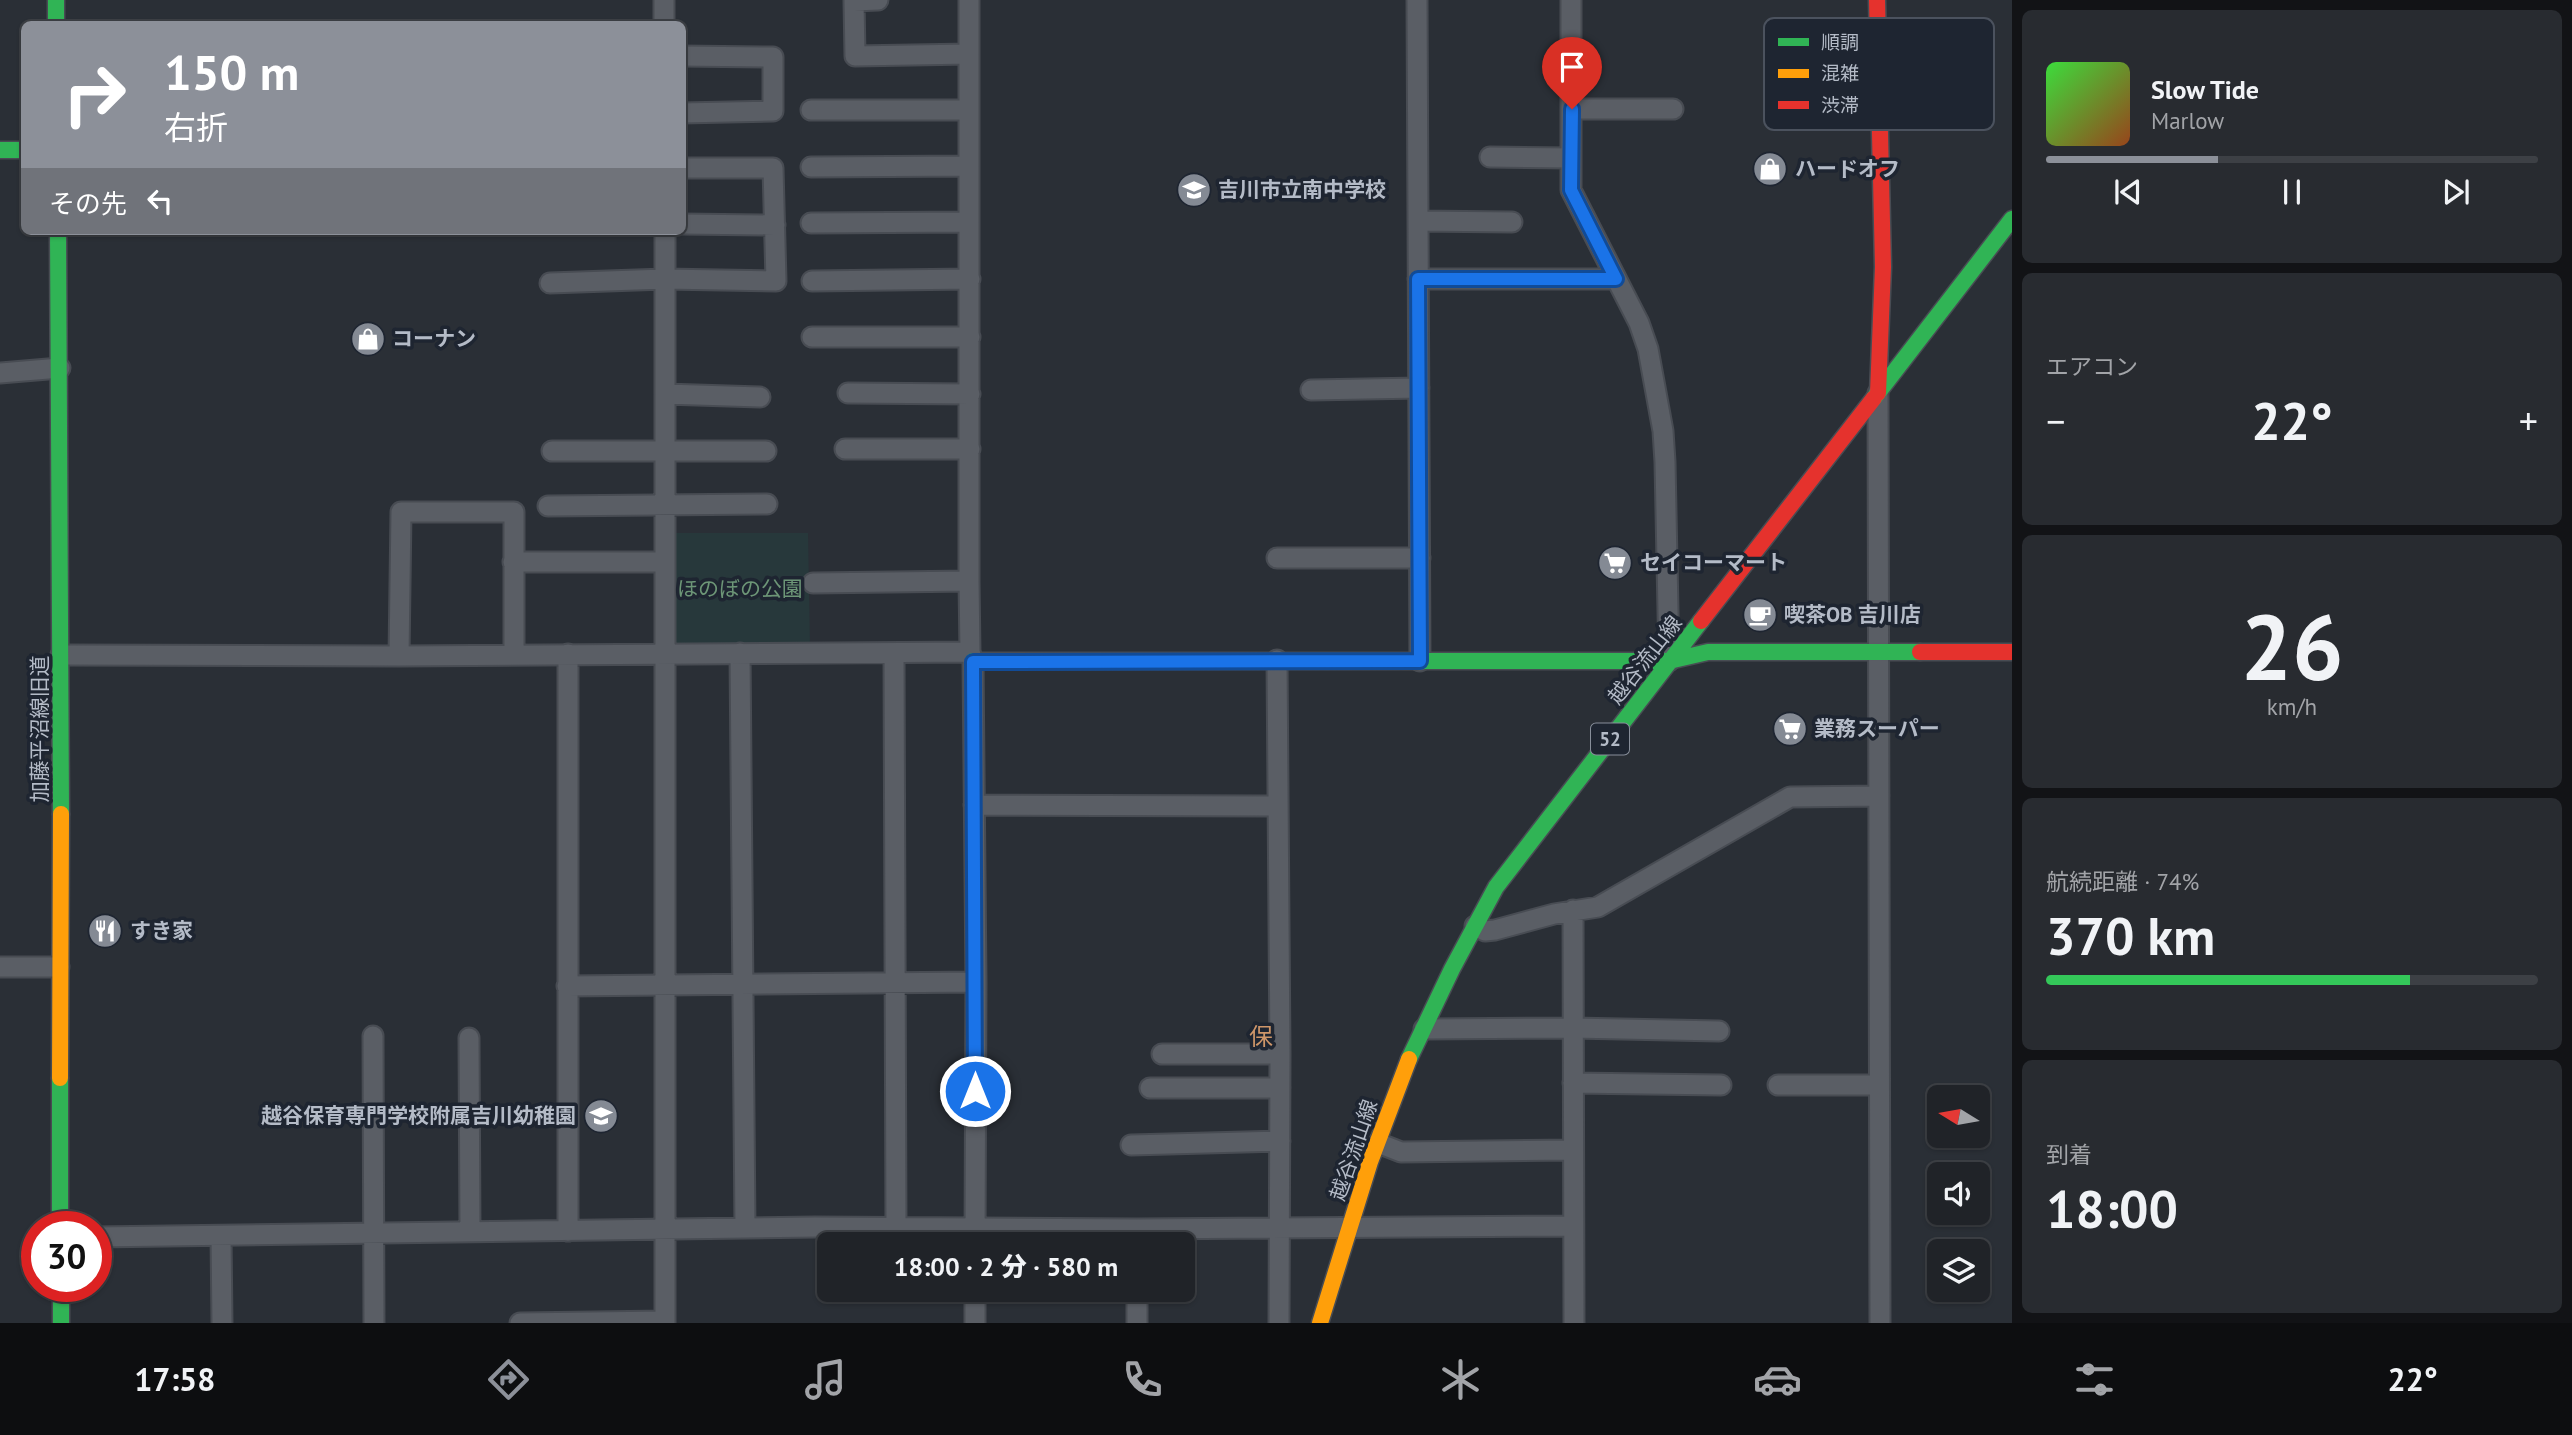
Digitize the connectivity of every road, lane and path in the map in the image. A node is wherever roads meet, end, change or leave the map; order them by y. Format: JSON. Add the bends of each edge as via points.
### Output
{"nodes":[{"id":1,"x":56,"y":0,"type":"edge"},
{"id":2,"x":664,"y":0,"type":"edge"},
{"id":3,"x":878,"y":0,"type":"edge"},
{"id":4,"x":970,"y":0,"type":"edge"},
{"id":5,"x":1417,"y":0,"type":"edge"},
{"id":6,"x":1572,"y":0,"type":"edge"},
{"id":7,"x":1877,"y":0,"type":"edge"},
{"id":8,"x":1877,"y":18,"type":"edge"},
{"id":9,"x":56,"y":21,"type":"edge"},
{"id":10,"x":664,"y":21,"type":"edge"},
{"id":11,"x":970,"y":54,"type":"junction"},
{"id":12,"x":686,"y":56,"type":"edge"},
{"id":13,"x":1572,"y":109,"type":"junction"},
{"id":14,"x":1673,"y":109,"type":"dead end"},
{"id":15,"x":811,"y":110,"type":"dead end"},
{"id":16,"x":969,"y":110,"type":"junction"},
{"id":17,"x":686,"y":113,"type":"edge"},
{"id":18,"x":1880,"y":130,"type":"edge"},
{"id":19,"x":0,"y":150,"type":"edge"},
{"id":20,"x":21,"y":150,"type":"edge"},
{"id":21,"x":1490,"y":157,"type":"dead end"},
{"id":22,"x":1571,"y":158,"type":"junction"},
{"id":23,"x":969,"y":166,"type":"junction"},
{"id":24,"x":811,"y":167,"type":"dead end"},
{"id":25,"x":686,"y":168,"type":"edge"},
{"id":26,"x":2012,"y":219,"type":"edge"},
{"id":27,"x":1418,"y":221,"type":"junction"},
{"id":28,"x":969,"y":222,"type":"junction"},
{"id":29,"x":1512,"y":222,"type":"dead end"},
{"id":30,"x":811,"y":223,"type":"dead end"},
{"id":31,"x":686,"y":224,"type":"edge"},
{"id":32,"x":775,"y":225,"type":"junction"},
{"id":33,"x":58,"y":235,"type":"edge"},
{"id":34,"x":665,"y":235,"type":"edge"},
{"id":35,"x":664,"y":279,"type":"junction"},
{"id":36,"x":970,"y":279,"type":"junction"},
{"id":37,"x":1418,"y":279,"type":"junction"},
{"id":38,"x":1616,"y":279,"type":"junction"},
{"id":39,"x":811,"y":281,"type":"dead end"},
{"id":40,"x":550,"y":283,"type":"dead end"},
{"id":41,"x":812,"y":337,"type":"dead end"},
{"id":42,"x":970,"y":337,"type":"junction"},
{"id":43,"x":60,"y":368,"type":"junction"},
{"id":44,"x":0,"y":373,"type":"edge"},
{"id":45,"x":1419,"y":388,"type":"junction"},
{"id":46,"x":1311,"y":390,"type":"dead end"},
{"id":47,"x":848,"y":393,"type":"dead end"},
{"id":48,"x":1878,"y":393,"type":"junction"},
{"id":49,"x":665,"y":394,"type":"junction"},
{"id":50,"x":970,"y":394,"type":"junction"},
{"id":51,"x":760,"y":397,"type":"dead end"},
{"id":52,"x":845,"y":449,"type":"dead end"},
{"id":53,"x":970,"y":449,"type":"junction"},
{"id":54,"x":552,"y":451,"type":"dead end"},
{"id":55,"x":665,"y":451,"type":"junction"},
{"id":56,"x":766,"y":451,"type":"dead end"},
{"id":57,"x":767,"y":504,"type":"dead end"},
{"id":58,"x":665,"y":505,"type":"junction"},
{"id":59,"x":548,"y":506,"type":"dead end"},
{"id":60,"x":1277,"y":558,"type":"dead end"},
{"id":61,"x":1420,"y":558,"type":"junction"},
{"id":62,"x":513,"y":562,"type":"junction"},
{"id":63,"x":665,"y":562,"type":"junction"},
{"id":64,"x":969,"y":581,"type":"junction"},
{"id":65,"x":813,"y":583,"type":"dead end"},
{"id":66,"x":2012,"y":652,"type":"edge"},
{"id":67,"x":665,"y":653,"type":"junction"},
{"id":68,"x":740,"y":653,"type":"junction"},
{"id":69,"x":894,"y":653,"type":"junction"},
{"id":70,"x":1878,"y":653,"type":"junction"},
{"id":71,"x":568,"y":654,"type":"junction"},
{"id":72,"x":61,"y":655,"type":"junction"},
{"id":73,"x":514,"y":655,"type":"junction"},
{"id":74,"x":399,"y":656,"type":"junction"},
{"id":75,"x":971,"y":657,"type":"junction"},
{"id":76,"x":1277,"y":660,"type":"junction"},
{"id":77,"x":1420,"y":661,"type":"junction"},
{"id":78,"x":1669,"y":661,"type":"junction"},
{"id":79,"x":1879,"y":796,"type":"junction"},
{"id":80,"x":974,"y":806,"type":"junction"},
{"id":81,"x":1278,"y":806,"type":"junction"},
{"id":82,"x":1573,"y":910,"type":"junction"},
{"id":83,"x":1475,"y":926,"type":"junction"},
{"id":84,"x":0,"y":967,"type":"edge"},
{"id":85,"x":59,"y":967,"type":"junction"},
{"id":86,"x":895,"y":982,"type":"junction"},
{"id":87,"x":976,"y":982,"type":"junction"},
{"id":88,"x":742,"y":985,"type":"junction"},
{"id":89,"x":566,"y":986,"type":"junction"},
{"id":90,"x":665,"y":986,"type":"junction"},
{"id":91,"x":1573,"y":1028,"type":"junction"},
{"id":92,"x":1424,"y":1030,"type":"junction"},
{"id":93,"x":1719,"y":1031,"type":"dead end"},
{"id":94,"x":373,"y":1036,"type":"dead end"},
{"id":95,"x":469,"y":1038,"type":"dead end"},
{"id":96,"x":1162,"y":1054,"type":"dead end"},
{"id":97,"x":1280,"y":1054,"type":"junction"},
{"id":98,"x":1573,"y":1083,"type":"junction"},
{"id":99,"x":1721,"y":1085,"type":"dead end"},
{"id":100,"x":1778,"y":1085,"type":"dead end"},
{"id":101,"x":1878,"y":1085,"type":"junction"},
{"id":102,"x":1150,"y":1088,"type":"dead end"},
{"id":103,"x":1280,"y":1088,"type":"junction"},
{"id":104,"x":1280,"y":1141,"type":"junction"},
{"id":105,"x":1378,"y":1143,"type":"junction"},
{"id":106,"x":1131,"y":1145,"type":"dead end"},
{"id":107,"x":1573,"y":1150,"type":"junction"},
{"id":108,"x":60,"y":1211,"type":"edge"},
{"id":109,"x":1573,"y":1226,"type":"junction"},
{"id":110,"x":1350,"y":1227,"type":"junction"},
{"id":111,"x":745,"y":1228,"type":"junction"},
{"id":112,"x":895,"y":1228,"type":"junction"},
{"id":113,"x":1279,"y":1228,"type":"junction"},
{"id":114,"x":664,"y":1229,"type":"junction"},
{"id":115,"x":568,"y":1231,"type":"junction"},
{"id":116,"x":470,"y":1232,"type":"junction"},
{"id":117,"x":935,"y":1232,"type":"edge"},
{"id":118,"x":975,"y":1232,"type":"edge"},
{"id":119,"x":1195,"y":1233,"type":"edge"},
{"id":120,"x":374,"y":1234,"type":"junction"},
{"id":121,"x":221,"y":1236,"type":"junction"},
{"id":122,"x":112,"y":1237,"type":"edge"},
{"id":123,"x":61,"y":1302,"type":"edge"},
{"id":124,"x":975,"y":1302,"type":"edge"},
{"id":125,"x":1137,"y":1302,"type":"edge"},
{"id":126,"x":665,"y":1322,"type":"edge"},
{"id":127,"x":61,"y":1323,"type":"edge"},
{"id":128,"x":222,"y":1323,"type":"edge"},
{"id":129,"x":374,"y":1323,"type":"edge"},
{"id":130,"x":520,"y":1323,"type":"edge"},
{"id":131,"x":975,"y":1323,"type":"edge"},
{"id":132,"x":1138,"y":1323,"type":"edge"},
{"id":133,"x":1279,"y":1323,"type":"edge"},
{"id":134,"x":1320,"y":1323,"type":"edge"},
{"id":135,"x":1574,"y":1323,"type":"edge"},
{"id":136,"x":1880,"y":1323,"type":"edge"}],
"edges":[{"from":1,"to":9,"type":"street"},
{"from":2,"to":10,"type":"street"},
{"from":3,"to":11,"type":"street","via":[[854,1],[855,56]]},
{"from":4,"to":11,"type":"street"},
{"from":5,"to":27,"type":"street"},
{"from":6,"to":13,"type":"street"},
{"from":7,"to":8,"type":"street"},
{"from":11,"to":16,"type":"street"},
{"from":12,"to":17,"type":"street","via":[[773,57],[773,111]]},
{"from":13,"to":14,"type":"street"},
{"from":13,"to":22,"type":"street"},
{"from":15,"to":16,"type":"street"},
{"from":16,"to":23,"type":"street"},
{"from":18,"to":48,"type":"street","via":[[1883,267]]},
{"from":19,"to":20,"type":"street"},
{"from":21,"to":22,"type":"street"},
{"from":22,"to":38,"type":"street","via":[[1571,190]]},
{"from":23,"to":24,"type":"street"},
{"from":23,"to":28,"type":"street"},
{"from":25,"to":32,"type":"street","via":[[773,168]]},
{"from":26,"to":48,"type":"street","name":"越谷流山線","number":"52"},
{"from":27,"to":29,"type":"street"},
{"from":27,"to":37,"type":"street"},
{"from":28,"to":30,"type":"street"},
{"from":28,"to":36,"type":"street"},
{"from":31,"to":32,"type":"street"},
{"from":32,"to":35,"type":"street","via":[[776,281]]},
{"from":33,"to":43,"type":"street","name":"加藤平沼線旧道"},
{"from":34,"to":35,"type":"street"},
{"from":35,"to":40,"type":"street"},
{"from":35,"to":49,"type":"street"},
{"from":36,"to":39,"type":"street"},
{"from":36,"to":42,"type":"street"},
{"from":37,"to":38,"type":"street"},
{"from":37,"to":45,"type":"street"},
{"from":38,"to":78,"type":"street","via":[[1648,349],[1663,431]]},
{"from":41,"to":42,"type":"street"},
{"from":42,"to":50,"type":"street"},
{"from":43,"to":44,"type":"street"},
{"from":43,"to":72,"type":"street","name":"加藤平沼線旧道"},
{"from":45,"to":46,"type":"street"},
{"from":45,"to":61,"type":"street"},
{"from":47,"to":50,"type":"street"},
{"from":48,"to":70,"type":"street"},
{"from":48,"to":78,"type":"street","name":"越谷流山線","number":"52"},
{"from":49,"to":51,"type":"street"},
{"from":49,"to":55,"type":"street"},
{"from":50,"to":53,"type":"street"},
{"from":52,"to":53,"type":"street"},
{"from":53,"to":64,"type":"street"},
{"from":54,"to":55,"type":"street"},
{"from":55,"to":56,"type":"street"},
{"from":55,"to":58,"type":"street"},
{"from":57,"to":58,"type":"street"},
{"from":58,"to":59,"type":"street"},
{"from":58,"to":63,"type":"street"},
{"from":60,"to":61,"type":"street"},
{"from":61,"to":77,"type":"street"},
{"from":62,"to":63,"type":"street"},
{"from":62,"to":73,"type":"street"},
{"from":62,"to":74,"type":"street","via":[[514,512],[401,512]]},
{"from":63,"to":67,"type":"street"},
{"from":64,"to":65,"type":"street"},
{"from":64,"to":75,"type":"street"},
{"from":66,"to":70,"type":"street"},
{"from":67,"to":68,"type":"street"},
{"from":67,"to":71,"type":"street"},
{"from":67,"to":90,"type":"street"},
{"from":68,"to":69,"type":"street"},
{"from":68,"to":88,"type":"street"},
{"from":69,"to":75,"type":"street"},
{"from":69,"to":86,"type":"street"},
{"from":70,"to":78,"type":"street","via":[[1707,652]]},
{"from":70,"to":79,"type":"street"},
{"from":71,"to":73,"type":"street"},
{"from":71,"to":89,"type":"street"},
{"from":72,"to":74,"type":"street"},
{"from":72,"to":85,"type":"street","name":"加藤平沼線旧道"},
{"from":73,"to":74,"type":"street"},
{"from":75,"to":76,"type":"street"},
{"from":75,"to":80,"type":"street"},
{"from":76,"to":77,"type":"street"},
{"from":76,"to":81,"type":"street"},
{"from":77,"to":78,"type":"street"},
{"from":78,"to":83,"type":"street","name":"越谷流山線","number":"52","via":[[1523,850]]},
{"from":79,"to":82,"type":"street","via":[[1790,797],[1598,906]]},
{"from":79,"to":101,"type":"street"},
{"from":80,"to":81,"type":"street"},
{"from":80,"to":87,"type":"street"},
{"from":81,"to":97,"type":"street"},
{"from":82,"to":83,"type":"street","via":[[1495,930]]},
{"from":82,"to":91,"type":"street"},
{"from":83,"to":92,"type":"street","name":"越谷流山線","number":"52"},
{"from":84,"to":85,"type":"street"},
{"from":85,"to":108,"type":"street","name":"加藤平沼線旧道"},
{"from":86,"to":87,"type":"street"},
{"from":86,"to":88,"type":"street"},
{"from":86,"to":112,"type":"street"},
{"from":87,"to":118,"type":"street"},
{"from":88,"to":90,"type":"street"},
{"from":88,"to":111,"type":"street"},
{"from":89,"to":90,"type":"street"},
{"from":89,"to":115,"type":"street"},
{"from":90,"to":114,"type":"street"},
{"from":91,"to":92,"type":"street"},
{"from":91,"to":93,"type":"street"},
{"from":91,"to":98,"type":"street"},
{"from":92,"to":105,"type":"street","name":"越谷流山線","number":"52"},
{"from":94,"to":120,"type":"street"},
{"from":95,"to":116,"type":"street"},
{"from":96,"to":97,"type":"street"},
{"from":97,"to":103,"type":"street"},
{"from":98,"to":99,"type":"street"},
{"from":98,"to":107,"type":"street"},
{"from":100,"to":101,"type":"street"},
{"from":101,"to":136,"type":"street"},
{"from":102,"to":103,"type":"street"},
{"from":103,"to":104,"type":"street"},
{"from":104,"to":106,"type":"street"},
{"from":104,"to":113,"type":"street"},
{"from":105,"to":107,"type":"street","via":[[1401,1152]]},
{"from":105,"to":110,"type":"street","name":"越谷流山線","number":"52"},
{"from":107,"to":109,"type":"street"},
{"from":109,"to":110,"type":"street"},
{"from":109,"to":135,"type":"street"},
{"from":110,"to":113,"type":"street"},
{"from":110,"to":134,"type":"street","name":"越谷流山線","number":"52"},
{"from":111,"to":112,"type":"street"},
{"from":111,"to":114,"type":"street"},
{"from":112,"to":117,"type":"street"},
{"from":113,"to":119,"type":"street"},
{"from":113,"to":133,"type":"street"},
{"from":114,"to":115,"type":"street"},
{"from":114,"to":126,"type":"street"},
{"from":115,"to":116,"type":"street"},
{"from":116,"to":120,"type":"street"},
{"from":120,"to":121,"type":"street"},
{"from":120,"to":129,"type":"street"},
{"from":121,"to":122,"type":"street"},
{"from":121,"to":128,"type":"street"},
{"from":123,"to":127,"type":"street"},
{"from":124,"to":131,"type":"street"},
{"from":125,"to":132,"type":"street"},
{"from":126,"to":130,"type":"street"}]}
